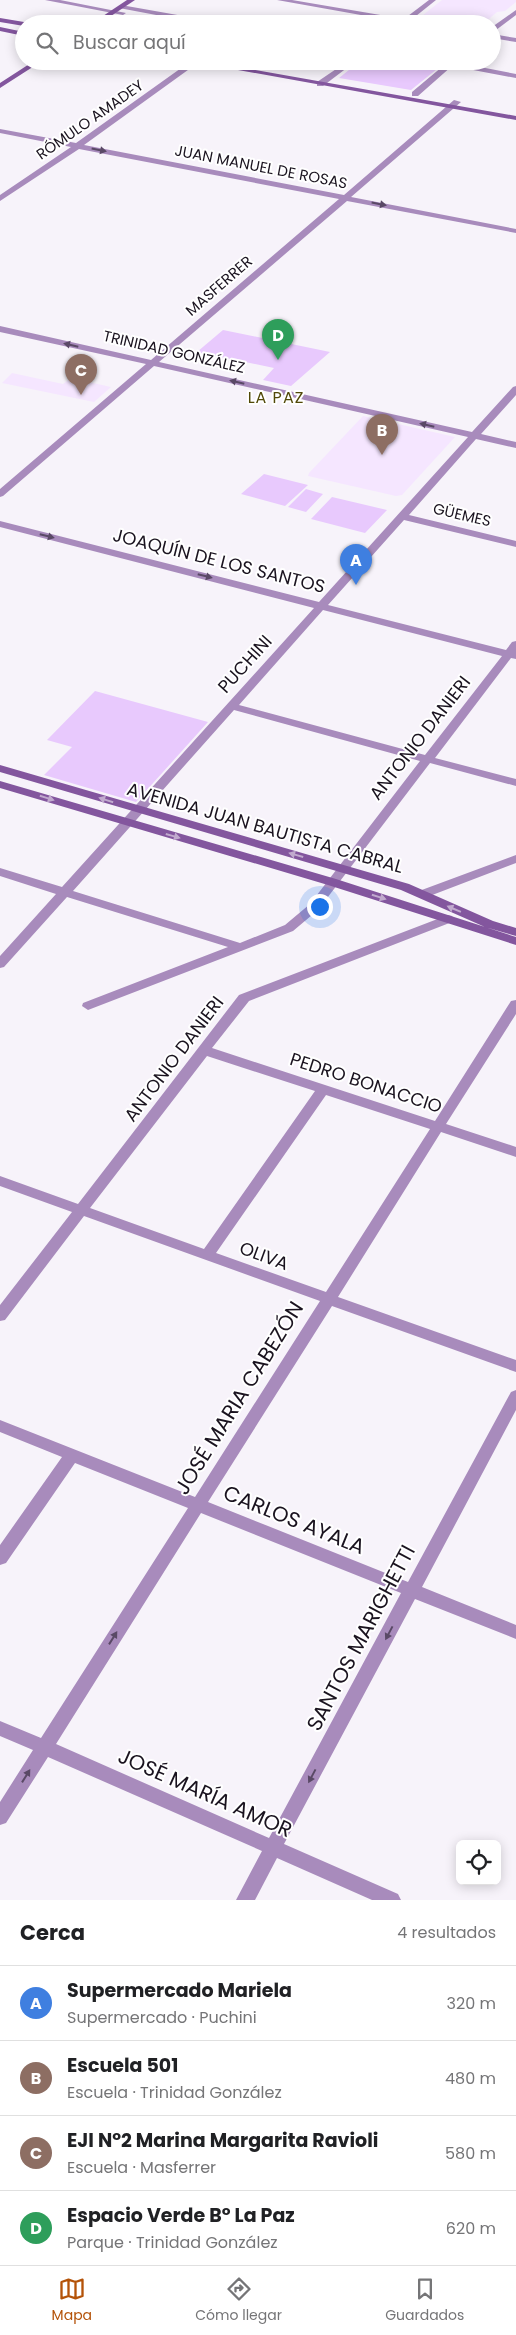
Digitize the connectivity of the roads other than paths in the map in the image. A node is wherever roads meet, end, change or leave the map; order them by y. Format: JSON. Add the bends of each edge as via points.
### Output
{"nodes":[{"id":1,"x":48,"y":0,"type":"edge"},
{"id":2,"x":132,"y":0,"type":"edge"},
{"id":3,"x":143,"y":0,"type":"edge"},
{"id":4,"x":280,"y":0,"type":"edge"},
{"id":5,"x":433,"y":0,"type":"edge"},
{"id":6,"x":124,"y":10,"type":"junction"},
{"id":7,"x":114,"y":11,"type":"junction"},
{"id":8,"x":516,"y":12,"type":"edge"},
{"id":9,"x":108,"y":15,"type":"edge"},
{"id":10,"x":118,"y":15,"type":"edge"},
{"id":11,"x":157,"y":15,"type":"edge"},
{"id":12,"x":365,"y":15,"type":"edge"},
{"id":13,"x":413,"y":15,"type":"edge"},
{"id":14,"x":0,"y":20,"type":"edge"},
{"id":15,"x":15,"y":22,"type":"edge"},
{"id":16,"x":501,"y":24,"type":"edge"},
{"id":17,"x":0,"y":29,"type":"edge"},
{"id":18,"x":15,"y":32,"type":"edge"},
{"id":19,"x":501,"y":38,"type":"edge"},
{"id":20,"x":516,"y":40,"type":"edge"},
{"id":21,"x":25,"y":70,"type":"edge"},
{"id":22,"x":185,"y":70,"type":"edge"},
{"id":23,"x":241,"y":70,"type":"edge"},
{"id":24,"x":279,"y":70,"type":"edge"},
{"id":25,"x":342,"y":70,"type":"edge"},
{"id":26,"x":444,"y":70,"type":"edge"},
{"id":27,"x":486,"y":70,"type":"edge"},
{"id":28,"x":516,"y":76,"type":"edge"},
{"id":29,"x":330,"y":79,"type":"junction"},
{"id":30,"x":320,"y":84,"type":"junction"},
{"id":31,"x":0,"y":86,"type":"edge"},
{"id":32,"x":415,"y":94,"type":"junction"},
{"id":33,"x":454,"y":104,"type":"junction"},
{"id":34,"x":516,"y":112,"type":"edge"},
{"id":35,"x":516,"y":118,"type":"edge"},
{"id":36,"x":0,"y":131,"type":"edge"},
{"id":37,"x":77,"y":146,"type":"junction"},
{"id":38,"x":345,"y":198,"type":"junction"},
{"id":39,"x":0,"y":199,"type":"edge"},
{"id":40,"x":516,"y":231,"type":"edge"},
{"id":41,"x":0,"y":329,"type":"edge"},
{"id":42,"x":153,"y":363,"type":"junction"},
{"id":43,"x":516,"y":389,"type":"edge"},
{"id":44,"x":475,"y":436,"type":"junction"},
{"id":45,"x":516,"y":446,"type":"edge"},
{"id":46,"x":0,"y":494,"type":"edge"},
{"id":47,"x":402,"y":516,"type":"junction"},
{"id":48,"x":0,"y":524,"type":"edge"},
{"id":49,"x":516,"y":544,"type":"edge"},
{"id":50,"x":321,"y":606,"type":"junction"},
{"id":51,"x":514,"y":651,"type":"edge"},
{"id":52,"x":231,"y":706,"type":"junction"},
{"id":53,"x":428,"y":759,"type":"junction"},
{"id":54,"x":0,"y":768,"type":"edge"},
{"id":55,"x":516,"y":782,"type":"edge"},
{"id":56,"x":0,"y":784,"type":"edge"},
{"id":57,"x":138,"y":809,"type":"junction"},
{"id":58,"x":127,"y":822,"type":"junction"},
{"id":59,"x":516,"y":859,"type":"edge"},
{"id":60,"x":343,"y":869,"type":"junction"},
{"id":61,"x":0,"y":872,"type":"edge"},
{"id":62,"x":332,"y":882,"type":"junction"},
{"id":63,"x":63,"y":893,"type":"junction"},
{"id":64,"x":424,"y":894,"type":"junction"},
{"id":65,"x":448,"y":920,"type":"junction"},
{"id":66,"x":516,"y":932,"type":"edge"},
{"id":67,"x":516,"y":941,"type":"edge"},
{"id":68,"x":241,"y":947,"type":"junction"},
{"id":69,"x":0,"y":964,"type":"edge"},
{"id":70,"x":516,"y":1004,"type":"edge"},
{"id":71,"x":88,"y":1006,"type":"dead end"},
{"id":72,"x":204,"y":1050,"type":"junction"},
{"id":73,"x":323,"y":1089,"type":"junction"},
{"id":74,"x":438,"y":1127,"type":"junction"},
{"id":75,"x":516,"y":1152,"type":"edge"},
{"id":76,"x":0,"y":1181,"type":"edge"},
{"id":77,"x":81,"y":1210,"type":"junction"},
{"id":78,"x":207,"y":1256,"type":"junction"},
{"id":79,"x":329,"y":1299,"type":"junction"},
{"id":80,"x":0,"y":1316,"type":"edge"},
{"id":81,"x":516,"y":1366,"type":"edge"},
{"id":82,"x":516,"y":1396,"type":"edge"},
{"id":83,"x":0,"y":1426,"type":"edge"},
{"id":84,"x":72,"y":1455,"type":"junction"},
{"id":85,"x":198,"y":1505,"type":"junction"},
{"id":86,"x":0,"y":1558,"type":"edge"},
{"id":87,"x":412,"y":1590,"type":"junction"},
{"id":88,"x":516,"y":1632,"type":"edge"},
{"id":89,"x":0,"y":1728,"type":"edge"},
{"id":90,"x":44,"y":1747,"type":"junction"},
{"id":91,"x":0,"y":1817,"type":"edge"},
{"id":92,"x":273,"y":1848,"type":"junction"},
{"id":93,"x":245,"y":1900,"type":"edge"},
{"id":94,"x":392,"y":1900,"type":"edge"}],
"edges":[{"from":1,"to":7,"type":"street"},
{"from":2,"to":6,"type":"main road"},
{"from":3,"to":6,"type":"main road"},
{"from":4,"to":12,"type":"street"},
{"from":5,"to":13,"type":"street"},
{"from":6,"to":7,"type":"main road"},
{"from":6,"to":10,"type":"main road"},
{"from":6,"to":11,"type":"street"},
{"from":7,"to":9,"type":"main road"},
{"from":8,"to":16,"type":"street"},
{"from":14,"to":15,"type":"main road"},
{"from":17,"to":18,"type":"main road"},
{"from":19,"to":20,"type":"street"},
{"from":21,"to":31,"type":"main road"},
{"from":22,"to":37,"type":"street","name":"RÓMULO AMADEY"},
{"from":23,"to":30,"type":"main road"},
{"from":24,"to":29,"type":"main road"},
{"from":25,"to":29,"type":"street"},
{"from":26,"to":32,"type":"street"},
{"from":27,"to":28,"type":"street"},
{"from":29,"to":30,"type":"street"},
{"from":29,"to":32,"type":"main road"},
{"from":30,"to":33,"type":"main road"},
{"from":32,"to":33,"type":"main road"},
{"from":33,"to":34,"type":"main road"},
{"from":33,"to":35,"type":"main road"},
{"from":33,"to":38,"type":"street","name":"MASFERRER"},
{"from":36,"to":37,"type":"street","name":"JUAN MANUEL DE ROSAS"},
{"from":37,"to":38,"type":"street","name":"JUAN MANUEL DE ROSAS","one_way":true},
{"from":37,"to":39,"type":"street","name":"RÓMULO AMADEY"},
{"from":38,"to":40,"type":"street","name":"JUAN MANUEL DE ROSAS","one_way":true},
{"from":38,"to":42,"type":"street","name":"MASFERRER"},
{"from":42,"to":41,"type":"street","name":"TRINIDAD GONZÁLEZ","one_way":true},
{"from":44,"to":42,"type":"street","name":"TRINIDAD GONZÁLEZ","one_way":true},
{"from":42,"to":46,"type":"street","name":"MASFERRER"},
{"from":43,"to":44,"type":"street","name":"PUCHINI"},
{"from":44,"to":45,"type":"street","name":"TRINIDAD GONZÁLEZ"},
{"from":44,"to":47,"type":"street","name":"PUCHINI"},
{"from":47,"to":49,"type":"street","name":"GÜEMES"},
{"from":47,"to":50,"type":"street","name":"PUCHINI"},
{"from":48,"to":50,"type":"street","name":"JOAQUÍN DE LOS SANTOS","one_way":true},
{"from":50,"to":51,"type":"street","name":"JOAQUÍN DE LOS SANTOS"},
{"from":50,"to":52,"type":"street","name":"PUCHINI"},
{"from":51,"to":53,"type":"street","name":"ANTONIO DANIERI"},
{"from":52,"to":53,"type":"street"},
{"from":52,"to":57,"type":"street","name":"PUCHINI"},
{"from":53,"to":55,"type":"street"},
{"from":53,"to":60,"type":"street","name":"ANTONIO DANIERI"},
{"from":57,"to":54,"type":"main road","name":"AVENIDA JUAN BAUTISTA CABRAL","one_way":true},
{"from":56,"to":58,"type":"main road","name":"AVENIDA JUAN BAUTISTA CABRAL","one_way":true},
{"from":57,"to":58,"type":"street","name":"PUCHINI"},
{"from":60,"to":57,"type":"main road","name":"AVENIDA JUAN BAUTISTA CABRAL","one_way":true},
{"from":58,"to":62,"type":"main road","name":"AVENIDA JUAN BAUTISTA CABRAL","one_way":true},
{"from":58,"to":63,"type":"street","name":"PUCHINI"},
{"from":59,"to":64,"type":"street"},
{"from":60,"to":62,"type":"street","name":"ANTONIO DANIERI"},
{"from":60,"to":64,"type":"main road","name":"AVENIDA JUAN BAUTISTA CABRAL"},
{"from":61,"to":63,"type":"street"},
{"from":62,"to":65,"type":"main road","name":"AVENIDA JUAN BAUTISTA CABRAL","one_way":true},
{"from":62,"to":68,"type":"street","name":"ANTONIO DANIERI","via":[[314,907],[289,928]]},
{"from":63,"to":68,"type":"street"},
{"from":63,"to":69,"type":"street","name":"PUCHINI"},
{"from":66,"to":64,"type":"main road","name":"AVENIDA JUAN BAUTISTA CABRAL","one_way":true,"via":[[490,924]]},
{"from":65,"to":67,"type":"main road","name":"AVENIDA JUAN BAUTISTA CABRAL"},
{"from":65,"to":72,"type":"street","name":"ANTONIO DANIERI","via":[[244,998]]},
{"from":68,"to":71,"type":"street","name":"ANTONIO DANIERI"},
{"from":70,"to":74,"type":"street","name":"JOSÉ MARIA CABEZÓN"},
{"from":72,"to":73,"type":"street","name":"PEDRO BONACCIO"},
{"from":72,"to":77,"type":"street","name":"ANTONIO DANIERI"},
{"from":73,"to":74,"type":"street","name":"PEDRO BONACCIO"},
{"from":73,"to":78,"type":"street"},
{"from":74,"to":75,"type":"street","name":"PEDRO BONACCIO"},
{"from":74,"to":79,"type":"street","name":"JOSÉ MARIA CABEZÓN"},
{"from":76,"to":77,"type":"street","name":"OLIVA"},
{"from":77,"to":78,"type":"street","name":"OLIVA"},
{"from":77,"to":80,"type":"street","name":"ANTONIO DANIERI"},
{"from":78,"to":79,"type":"street","name":"OLIVA"},
{"from":79,"to":81,"type":"street","name":"OLIVA"},
{"from":79,"to":85,"type":"street","name":"JOSÉ MARIA CABEZÓN"},
{"from":82,"to":87,"type":"street","name":"SANTOS MARIGHETTI"},
{"from":83,"to":84,"type":"street","name":"CARLOS AYALA"},
{"from":84,"to":85,"type":"street","name":"CARLOS AYALA"},
{"from":84,"to":86,"type":"street"},
{"from":85,"to":87,"type":"street","name":"CARLOS AYALA"},
{"from":90,"to":85,"type":"street","name":"JOSÉ MARIA CABEZÓN","one_way":true},
{"from":87,"to":88,"type":"street","name":"CARLOS AYALA"},
{"from":87,"to":92,"type":"street","name":"SANTOS MARIGHETTI","one_way":true},
{"from":89,"to":90,"type":"street","name":"JOSÉ MARÍA AMOR"},
{"from":91,"to":90,"type":"street","name":"JOSÉ MARIA CABEZÓN","one_way":true},
{"from":90,"to":92,"type":"street","name":"JOSÉ MARÍA AMOR"},
{"from":92,"to":93,"type":"street","name":"SANTOS MARIGHETTI"},
{"from":92,"to":94,"type":"street","name":"JOSÉ MARÍA AMOR"}]}
